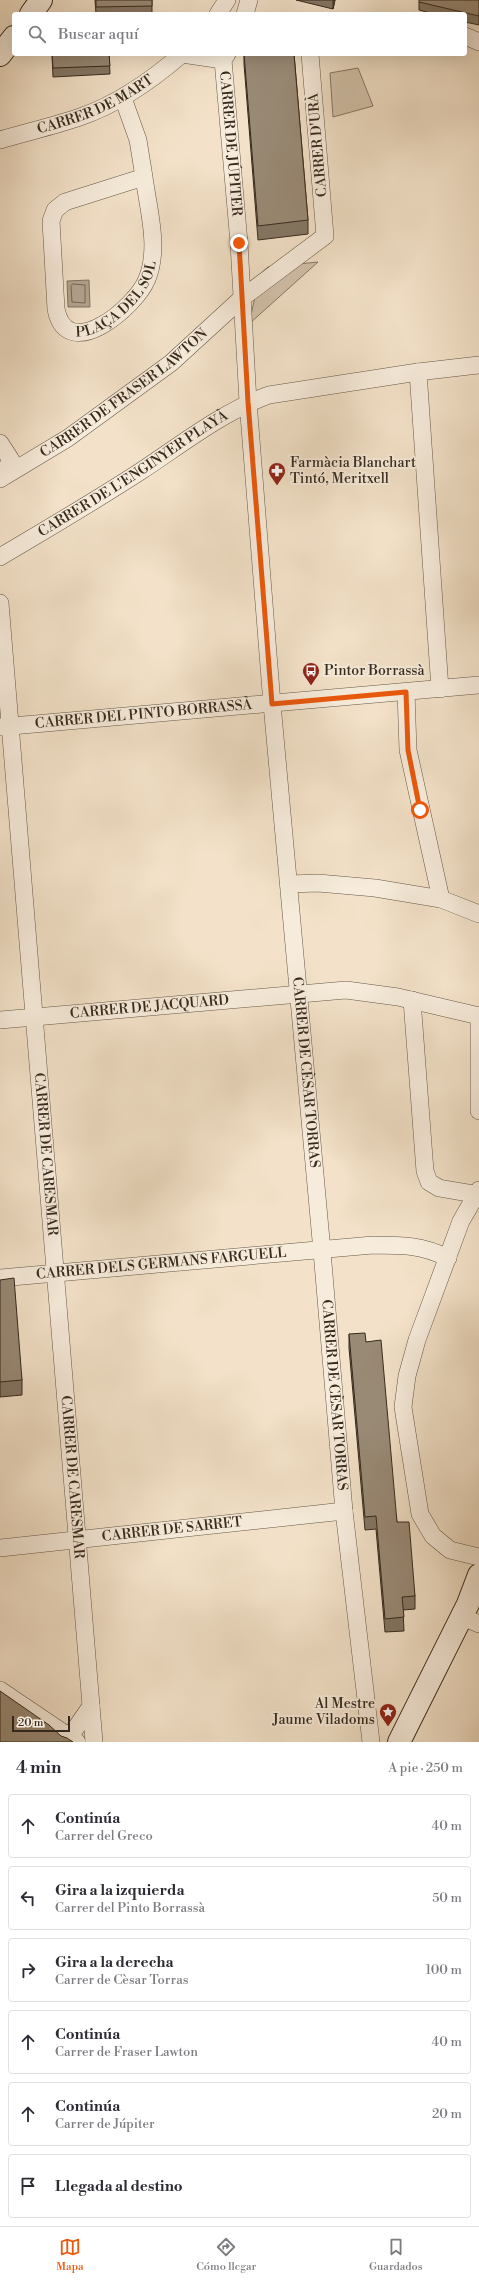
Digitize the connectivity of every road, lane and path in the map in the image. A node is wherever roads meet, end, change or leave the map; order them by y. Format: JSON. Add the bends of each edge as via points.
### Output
{"nodes":[{"id":1,"x":41,"y":0,"type":"edge"},
{"id":2,"x":227,"y":0,"type":"edge"},
{"id":3,"x":249,"y":0,"type":"edge"},
{"id":4,"x":32,"y":12,"type":"edge"},
{"id":5,"x":219,"y":12,"type":"edge"},
{"id":6,"x":245,"y":12,"type":"edge"},
{"id":7,"x":467,"y":37,"type":"edge"},
{"id":8,"x":12,"y":40,"type":"edge"},
{"id":9,"x":479,"y":42,"type":"edge"},
{"id":10,"x":0,"y":55,"type":"edge"},
{"id":11,"x":180,"y":56,"type":"edge"},
{"id":12,"x":211,"y":56,"type":"edge"},
{"id":13,"x":310,"y":56,"type":"edge"},
{"id":14,"x":225,"y":57,"type":"edge"},
{"id":15,"x":123,"y":98,"type":"junction"},
{"id":16,"x":0,"y":140,"type":"edge"},
{"id":17,"x":144,"y":177,"type":"junction"},
{"id":18,"x":325,"y":236,"type":"joint"},
{"id":19,"x":242,"y":298,"type":"junction"},
{"id":20,"x":479,"y":365,"type":"edge"},
{"id":21,"x":418,"y":372,"type":"junction"},
{"id":22,"x":248,"y":402,"type":"junction"},
{"id":23,"x":0,"y":443,"type":"edge"},
{"id":24,"x":0,"y":478,"type":"edge"},
{"id":25,"x":0,"y":558,"type":"edge"},
{"id":26,"x":0,"y":604,"type":"edge"},
{"id":27,"x":479,"y":685,"type":"edge"},
{"id":28,"x":440,"y":689,"type":"junction"},
{"id":29,"x":406,"y":692,"type":"junction"},
{"id":30,"x":272,"y":704,"type":"junction"},
{"id":31,"x":5,"y":727,"type":"edge"},
{"id":32,"x":289,"y":884,"type":"junction"},
{"id":33,"x":440,"y":899,"type":"junction"},
{"id":34,"x":479,"y":914,"type":"edge"},
{"id":35,"x":299,"y":993,"type":"junction"},
{"id":36,"x":412,"y":1000,"type":"junction"},
{"id":37,"x":479,"y":1015,"type":"edge"},
{"id":38,"x":35,"y":1017,"type":"junction"},
{"id":39,"x":0,"y":1020,"type":"edge"},
{"id":40,"x":479,"y":1111,"type":"edge"},
{"id":41,"x":478,"y":1193,"type":"edge"},
{"id":42,"x":322,"y":1251,"type":"junction"},
{"id":43,"x":448,"y":1258,"type":"junction"},
{"id":44,"x":56,"y":1272,"type":"junction"},
{"id":45,"x":0,"y":1278,"type":"edge"},
{"id":46,"x":344,"y":1511,"type":"junction"},
{"id":47,"x":78,"y":1540,"type":"junction"},
{"id":48,"x":0,"y":1548,"type":"edge"},
{"id":49,"x":479,"y":1557,"type":"edge"},
{"id":50,"x":479,"y":1574,"type":"edge"},
{"id":51,"x":470,"y":1620,"type":"edge"},
{"id":52,"x":0,"y":1690,"type":"edge"},
{"id":53,"x":91,"y":1706,"type":"junction"},
{"id":54,"x":71,"y":1740,"type":"edge"},
{"id":55,"x":94,"y":1742,"type":"edge"},
{"id":56,"x":371,"y":1742,"type":"edge"},
{"id":57,"x":399,"y":1742,"type":"edge"}],
"edges":[{"from":1,"to":4,"type":"street"},
{"from":2,"to":5,"type":"street"},
{"from":3,"to":6,"type":"street"},
{"from":7,"to":9,"type":"street"},
{"from":8,"to":10,"type":"street"},
{"from":11,"to":15,"type":"street","name":"CARRER DE MART"},
{"from":12,"to":14,"type":"street","name":"CARRER DE JÚPITER"},
{"from":13,"to":18,"type":"street","name":"CARRER D'URÀ"},
{"from":14,"to":19,"type":"street","name":"CARRER DE JÚPITER"},
{"from":15,"to":16,"type":"street","name":"CARRER DE MART","via":[[81,117]]},
{"from":15,"to":17,"type":"street","name":"PLAÇA DEL SOL","via":[[138,140]]},
{"from":17,"to":17,"type":"street","name":"PLAÇA DEL SOL","via":[[65,202],[55,210],[51,221],[56,309],[58,321],[68,330],[81,334],[94,330],[127,308],[147,279],[153,262]]},
{"from":18,"to":19,"type":"street","name":"CARRER DE FRASER LAWTON"},
{"from":19,"to":22,"type":"street"},
{"from":19,"to":24,"type":"street","name":"CARRER DE FRASER LAWTON","via":[[171,363],[68,438]]},
{"from":20,"to":21,"type":"street","name":"CARRER DE L'ENGINYER PLAYÀ"},
{"from":21,"to":22,"type":"street","name":"CARRER DE L'ENGINYER PLAYÀ","via":[[269,395]]},
{"from":21,"to":28,"type":"street"},
{"from":22,"to":25,"type":"street","name":"CARRER DE L'ENGINYER PLAYÀ","via":[[106,494]]},
{"from":22,"to":30,"type":"street","name":"CARRER DE CÈSAR TORRAS"},
{"from":23,"to":24,"type":"street","via":[[11,460]]},
{"from":26,"to":31,"type":"street","name":"CARRER DE CARESMAR"},
{"from":27,"to":28,"type":"street","name":"CARRER DEL PINTO BORRASSÀ"},
{"from":28,"to":29,"type":"street","name":"CARRER DEL PINTO BORRASSÀ"},
{"from":29,"to":30,"type":"street","name":"CARRER DEL PINTO BORRASSÀ"},
{"from":29,"to":33,"type":"street","via":[[408,750]]},
{"from":30,"to":31,"type":"street","name":"CARRER DEL PINTO BORRASSÀ"},
{"from":30,"to":32,"type":"street","name":"CARRER DE CÈSAR TORRAS"},
{"from":31,"to":38,"type":"street","name":"CARRER DE CARESMAR"},
{"from":32,"to":33,"type":"street","via":[[318,883],[375,888]]},
{"from":32,"to":35,"type":"street","name":"CARRER DE CÈSAR TORRAS"},
{"from":33,"to":34,"type":"street"},
{"from":35,"to":36,"type":"street","name":"CARRER DE JACQUARD","via":[[346,990]]},
{"from":35,"to":38,"type":"street","name":"CARRER DE JACQUARD"},
{"from":35,"to":42,"type":"street","name":"CARRER DE CÈSAR TORRAS"},
{"from":36,"to":37,"type":"street","name":"CARRER DE JACQUARD"},
{"from":36,"to":41,"type":"street","via":[[425,1171],[429,1182],[439,1188]]},
{"from":37,"to":40,"type":"street"},
{"from":38,"to":39,"type":"street","name":"CARRER DE JACQUARD"},
{"from":38,"to":44,"type":"street","name":"CARRER DE CARESMAR"},
{"from":41,"to":43,"type":"street","via":[[461,1221]]},
{"from":42,"to":43,"type":"street","name":"CARRER DELS GERMANS FARGUELL","via":[[407,1244],[435,1251]]},
{"from":42,"to":44,"type":"street","name":"CARRER DELS GERMANS FARGUELL"},
{"from":42,"to":46,"type":"street","name":"CARRER DE CÈSAR TORRAS"},
{"from":43,"to":49,"type":"street","via":[[417,1340],[407,1376],[403,1407],[420,1514],[433,1536],[450,1550]]},
{"from":44,"to":45,"type":"street","name":"CARRER DELS GERMANS FARGUELL"},
{"from":44,"to":47,"type":"street","name":"CARRER DE CARESMAR"},
{"from":46,"to":47,"type":"street","name":"CARRER DE SARRET"},
{"from":46,"to":56,"type":"street","name":"CARRER DE CÈSAR TORRAS"},
{"from":47,"to":48,"type":"street","name":"CARRER DE SARRET"},
{"from":47,"to":53,"type":"street","name":"CARRER DE CARESMAR"},
{"from":50,"to":51,"type":"street"},
{"from":51,"to":57,"type":"street"},
{"from":52,"to":54,"type":"street"},
{"from":53,"to":54,"type":"street"},
{"from":53,"to":55,"type":"street","name":"CARRER DE CARESMAR"}]}
